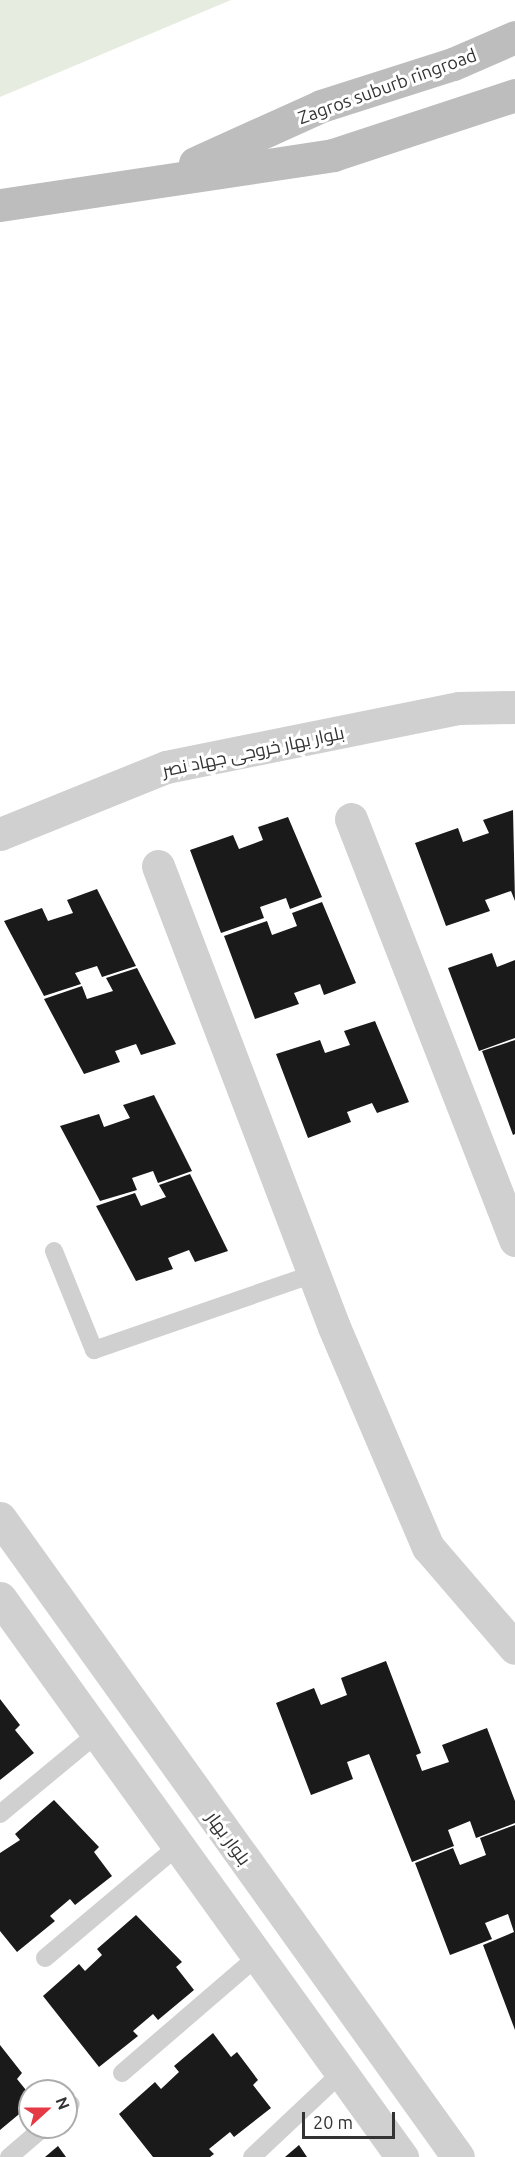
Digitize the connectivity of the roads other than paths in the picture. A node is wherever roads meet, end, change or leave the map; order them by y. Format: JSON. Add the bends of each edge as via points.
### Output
{"nodes":[{"id":1,"x":515,"y":37,"type":"edge"},
{"id":2,"x":515,"y":95,"type":"edge"},
{"id":3,"x":161,"y":179,"type":"junction"},
{"id":4,"x":0,"y":205,"type":"edge"},
{"id":5,"x":515,"y":707,"type":"edge"},
{"id":6,"x":351,"y":819,"type":"dead end"},
{"id":7,"x":0,"y":834,"type":"edge"},
{"id":8,"x":158,"y":866,"type":"dead end"},
{"id":9,"x":515,"y":1240,"type":"edge"},
{"id":10,"x":54,"y":1251,"type":"dead end"},
{"id":11,"x":314,"y":1274,"type":"junction"},
{"id":12,"x":0,"y":1518,"type":"edge"},
{"id":13,"x":0,"y":1598,"type":"edge"},
{"id":14,"x":515,"y":1648,"type":"edge"},
{"id":15,"x":98,"y":1733,"type":"junction"},
{"id":16,"x":0,"y":1814,"type":"edge"},
{"id":17,"x":178,"y":1846,"type":"junction"},
{"id":18,"x":258,"y":1956,"type":"junction"},
{"id":19,"x":45,"y":1958,"type":"dead end"},
{"id":20,"x":122,"y":2073,"type":"dead end"},
{"id":21,"x":341,"y":2073,"type":"junction"},
{"id":22,"x":30,"y":2139,"type":"edge"},
{"id":23,"x":454,"y":2155,"type":"edge"},
{"id":24,"x":9,"y":2157,"type":"edge"},
{"id":25,"x":252,"y":2157,"type":"edge"},
{"id":26,"x":402,"y":2157,"type":"edge"}],
"edges":[{"from":1,"to":3,"type":"main road","name":"Zagros suburb ringroad","via":[[453,64],[321,106]]},
{"from":2,"to":3,"type":"main road","name":"Zagros suburb ringroad","via":[[333,155]]},
{"from":3,"to":4,"type":"main road","name":"Zagros suburb ringroad"},
{"from":5,"to":7,"type":"street","name":"بلوار بهار خروجی جهاد نصر","via":[[459,708],[166,767]]},
{"from":6,"to":9,"type":"street"},
{"from":8,"to":11,"type":"street"},
{"from":10,"to":11,"type":"lane","via":[[93,1350]]},
{"from":11,"to":14,"type":"street","via":[[428,1547]]},
{"from":12,"to":23,"type":"street","name":"بلوار بهار"},
{"from":13,"to":15,"type":"street"},
{"from":15,"to":16,"type":"lane"},
{"from":15,"to":17,"type":"street"},
{"from":17,"to":18,"type":"street"},
{"from":17,"to":19,"type":"lane"},
{"from":18,"to":20,"type":"lane"},
{"from":18,"to":21,"type":"street"},
{"from":21,"to":25,"type":"lane"},
{"from":21,"to":26,"type":"street"},
{"from":22,"to":24,"type":"lane"}]}
